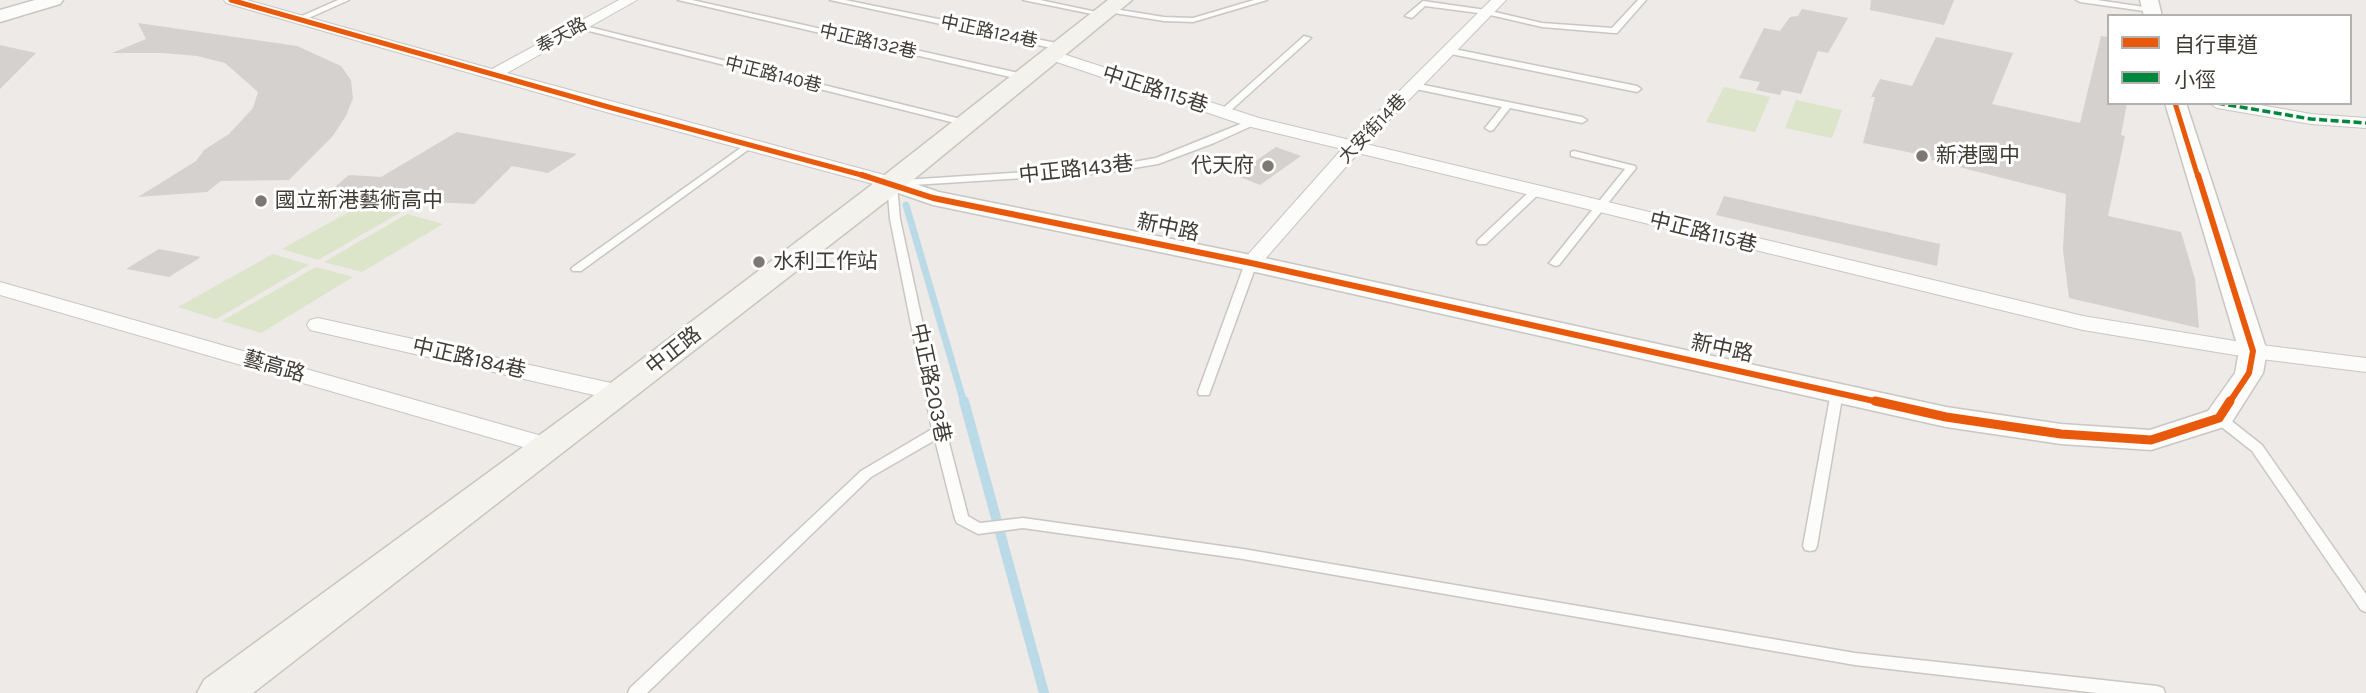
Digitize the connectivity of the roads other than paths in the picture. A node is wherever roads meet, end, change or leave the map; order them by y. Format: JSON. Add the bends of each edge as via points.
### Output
{"nodes":[{"id":1,"x":54,"y":0,"type":"edge"},
{"id":2,"x":232,"y":0,"type":"edge"},
{"id":3,"x":345,"y":0,"type":"edge"},
{"id":4,"x":630,"y":0,"type":"edge"},
{"id":5,"x":682,"y":0,"type":"edge"},
{"id":6,"x":731,"y":0,"type":"edge"},
{"id":7,"x":834,"y":0,"type":"edge"},
{"id":8,"x":1027,"y":0,"type":"edge"},
{"id":9,"x":1263,"y":0,"type":"edge"},
{"id":10,"x":1642,"y":0,"type":"edge"},
{"id":11,"x":2080,"y":0,"type":"edge"},
{"id":12,"x":259,"y":3,"type":"edge"},
{"id":13,"x":1493,"y":6,"type":"edge"},
{"id":14,"x":713,"y":8,"type":"junction"},
{"id":15,"x":1110,"y":8,"type":"edge"},
{"id":16,"x":2151,"y":9,"type":"edge"},
{"id":17,"x":0,"y":16,"type":"edge"},
{"id":18,"x":1409,"y":16,"type":"dead end"},
{"id":19,"x":299,"y":19,"type":"junction"},
{"id":20,"x":580,"y":26,"type":"junction"},
{"id":21,"x":1307,"y":38,"type":"dead end"},
{"id":22,"x":1056,"y":51,"type":"junction"},
{"id":23,"x":1449,"y":51,"type":"junction"},
{"id":24,"x":494,"y":74,"type":"junction"},
{"id":25,"x":1023,"y":77,"type":"junction"},
{"id":26,"x":1414,"y":86,"type":"junction"},
{"id":27,"x":1637,"y":89,"type":"dead end"},
{"id":28,"x":2176,"y":105,"type":"edge"},
{"id":29,"x":2229,"y":105,"type":"edge"},
{"id":30,"x":1507,"y":106,"type":"junction"},
{"id":31,"x":1224,"y":112,"type":"junction"},
{"id":32,"x":1581,"y":120,"type":"dead end"},
{"id":33,"x":1253,"y":122,"type":"junction"},
{"id":34,"x":966,"y":123,"type":"junction"},
{"id":35,"x":2366,"y":123,"type":"edge"},
{"id":36,"x":1490,"y":128,"type":"dead end"},
{"id":37,"x":749,"y":145,"type":"junction"},
{"id":38,"x":1354,"y":146,"type":"junction"},
{"id":39,"x":1574,"y":153,"type":"dead end"},
{"id":40,"x":892,"y":183,"type":"junction"},
{"id":41,"x":1535,"y":192,"type":"junction"},
{"id":42,"x":1597,"y":207,"type":"junction"},
{"id":43,"x":1482,"y":242,"type":"dead end"},
{"id":44,"x":1251,"y":263,"type":"junction"},
{"id":45,"x":1555,"y":263,"type":"dead end"},
{"id":46,"x":577,"y":269,"type":"dead end"},
{"id":47,"x":0,"y":288,"type":"edge"},
{"id":48,"x":318,"y":325,"type":"dead end"},
{"id":49,"x":2253,"y":351,"type":"junction"},
{"id":50,"x":2366,"y":365,"type":"edge"},
{"id":51,"x":1203,"y":392,"type":"dead end"},
{"id":52,"x":1837,"y":392,"type":"junction"},
{"id":53,"x":620,"y":393,"type":"junction"},
{"id":54,"x":2218,"y":418,"type":"junction"},
{"id":55,"x":939,"y":432,"type":"junction"},
{"id":56,"x":547,"y":446,"type":"junction"},
{"id":57,"x":1810,"y":546,"type":"dead end"},
{"id":58,"x":2366,"y":606,"type":"edge"},
{"id":59,"x":220,"y":693,"type":"edge"},
{"id":60,"x":636,"y":693,"type":"edge"},
{"id":61,"x":2157,"y":693,"type":"edge"}],
"edges":[{"from":1,"to":17,"type":"street"},
{"from":2,"to":12,"type":"street"},
{"from":3,"to":19,"type":"lane"},
{"from":4,"to":20,"type":"street","name":"奉天路"},
{"from":5,"to":14,"type":"lane","name":"中正路132巷"},
{"from":6,"to":14,"type":"lane"},
{"from":7,"to":22,"type":"lane","name":"中正路124巷"},
{"from":8,"to":15,"type":"lane"},
{"from":9,"to":15,"type":"lane","via":[[1193,20]]},
{"from":10,"to":13,"type":"lane","via":[[1614,31],[1542,25]]},
{"from":11,"to":16,"type":"lane"},
{"from":12,"to":19,"type":"street"},
{"from":13,"to":18,"type":"lane","via":[[1423,3]]},
{"from":13,"to":23,"type":"street","name":"大安街14巷"},
{"from":14,"to":25,"type":"lane","name":"中正路132巷"},
{"from":15,"to":22,"type":"main road","name":"中正路"},
{"from":19,"to":24,"type":"street"},
{"from":20,"to":24,"type":"street","name":"奉天路"},
{"from":20,"to":34,"type":"lane","name":"中正路140巷"},
{"from":21,"to":31,"type":"lane"},
{"from":22,"to":25,"type":"main road","name":"中正路"},
{"from":22,"to":31,"type":"street","name":"中正路115巷"},
{"from":23,"to":26,"type":"street","name":"大安街14巷"},
{"from":23,"to":27,"type":"lane"},
{"from":24,"to":37,"type":"street"},
{"from":25,"to":34,"type":"main road","name":"中正路"},
{"from":26,"to":30,"type":"lane"},
{"from":26,"to":38,"type":"street","name":"大安街14巷"},
{"from":28,"to":49,"type":"street"},
{"from":29,"to":35,"type":"street"},
{"from":30,"to":32,"type":"lane"},
{"from":30,"to":36,"type":"lane"},
{"from":31,"to":33,"type":"street","name":"中正路115巷"},
{"from":33,"to":38,"type":"street","name":"中正路115巷"},
{"from":33,"to":40,"type":"lane","name":"中正路143巷","via":[[1158,161],[1104,170]]},
{"from":34,"to":40,"type":"main road","name":"中正路"},
{"from":37,"to":40,"type":"street"},
{"from":37,"to":46,"type":"lane"},
{"from":38,"to":41,"type":"street","name":"中正路115巷"},
{"from":38,"to":44,"type":"street","name":"大安街14巷"},
{"from":39,"to":42,"type":"lane","via":[[1631,167]]},
{"from":40,"to":44,"type":"street","name":"新中路","via":[[933,198]]},
{"from":40,"to":53,"type":"main road","name":"中正路"},
{"from":40,"to":55,"type":"lane","name":"中正路203巷","via":[[895,219]]},
{"from":41,"to":42,"type":"street","name":"中正路115巷"},
{"from":41,"to":43,"type":"lane"},
{"from":42,"to":45,"type":"lane"},
{"from":42,"to":49,"type":"street","name":"中正路115巷","via":[[2083,323]]},
{"from":44,"to":51,"type":"lane"},
{"from":44,"to":52,"type":"street","name":"新中路"},
{"from":47,"to":56,"type":"street","name":"藝高路"},
{"from":48,"to":53,"type":"street","name":"中正路184巷"},
{"from":49,"to":50,"type":"street","name":"中正路115巷"},
{"from":49,"to":54,"type":"street","via":[[2249,373]]},
{"from":52,"to":54,"type":"street","name":"新中路","via":[[1946,417],[2061,434],[2151,440]]},
{"from":52,"to":57,"type":"lane"},
{"from":53,"to":56,"type":"main road","name":"中正路"},
{"from":54,"to":58,"type":"lane","via":[[2257,448]]},
{"from":55,"to":60,"type":"lane","via":[[866,474]]},
{"from":55,"to":61,"type":"lane","name":"中正路203巷","via":[[962,519],[978,529],[1023,523],[1244,554],[1855,659]]},
{"from":56,"to":59,"type":"main road","name":"中正路"}]}
